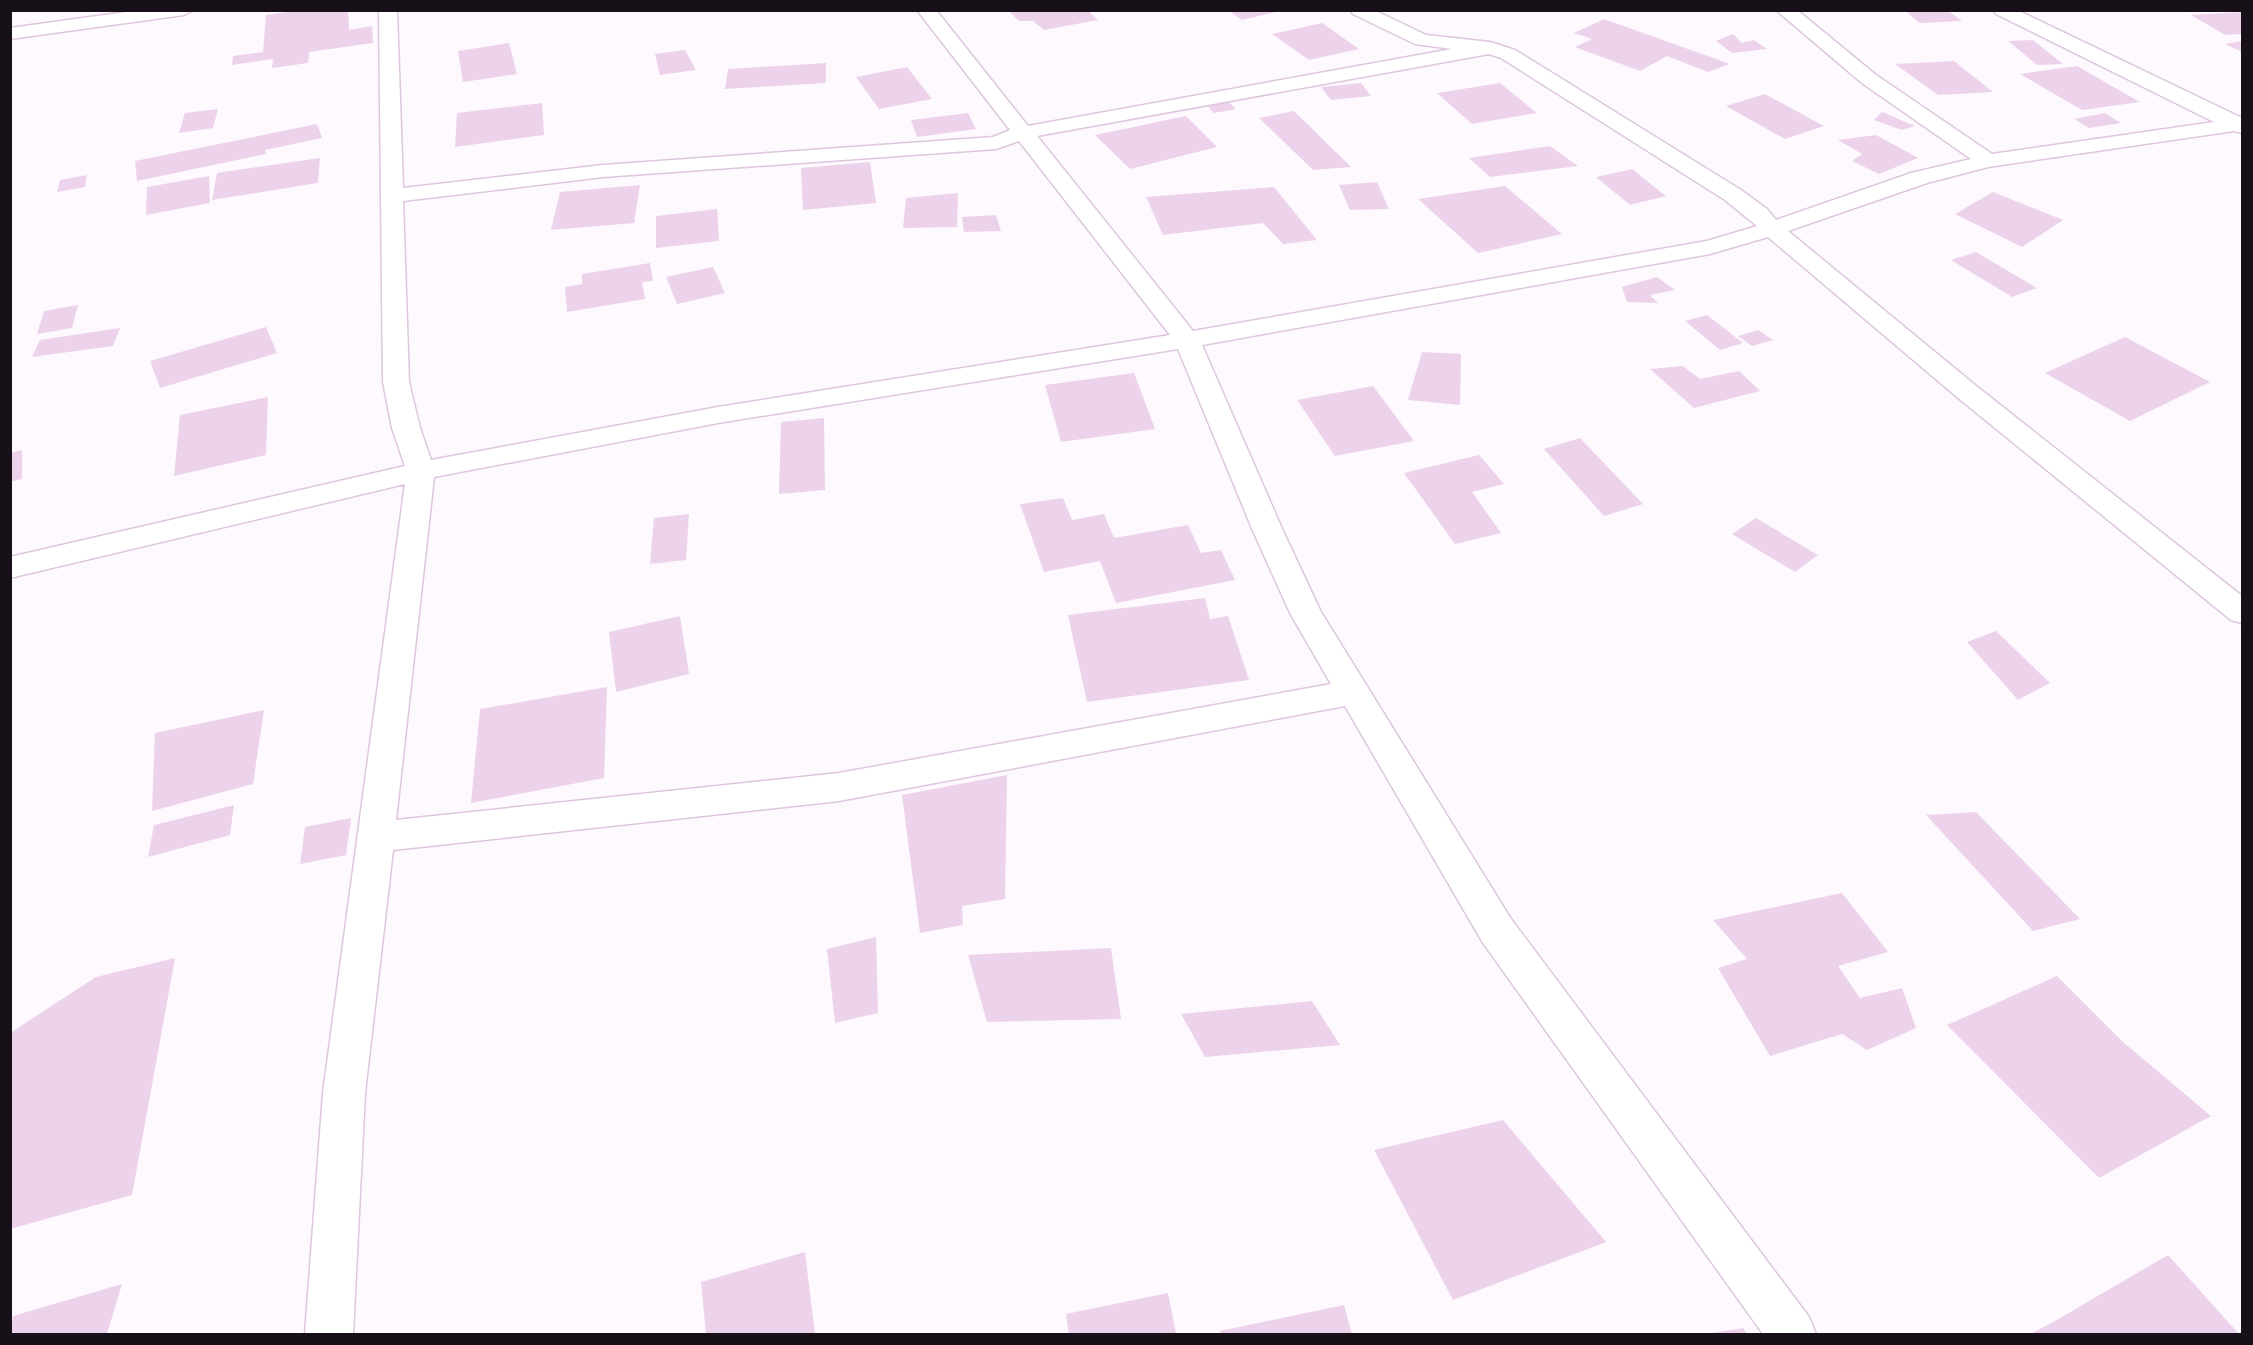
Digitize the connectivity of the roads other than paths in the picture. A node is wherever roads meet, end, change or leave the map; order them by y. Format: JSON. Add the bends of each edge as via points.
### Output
{"nodes":[{"id":1,"x":184,"y":10,"type":"edge"},
{"id":2,"x":388,"y":10,"type":"edge"},
{"id":3,"x":926,"y":10,"type":"edge"},
{"id":4,"x":1359,"y":10,"type":"edge"},
{"id":5,"x":1785,"y":10,"type":"edge"},
{"id":6,"x":2002,"y":10,"type":"edge"},
{"id":7,"x":10,"y":34,"type":"edge"},
{"id":8,"x":1490,"y":48,"type":"junction"},
{"id":9,"x":2241,"y":126,"type":"edge"},
{"id":10,"x":1022,"y":134,"type":"junction"},
{"id":11,"x":1988,"y":161,"type":"junction"},
{"id":12,"x":392,"y":195,"type":"junction"},
{"id":13,"x":1772,"y":229,"type":"junction"},
{"id":14,"x":1187,"y":340,"type":"junction"},
{"id":15,"x":421,"y":471,"type":"junction"},
{"id":16,"x":10,"y":568,"type":"edge"},
{"id":17,"x":2242,"y":612,"type":"edge"},
{"id":18,"x":1353,"y":692,"type":"junction"},
{"id":19,"x":376,"y":837,"type":"junction"},
{"id":20,"x":330,"y":1335,"type":"edge"},
{"id":21,"x":1791,"y":1335,"type":"edge"}],
"edges":[{"from":1,"to":7,"type":"street"},
{"from":2,"to":12,"type":"street"},
{"from":3,"to":10,"type":"street"},
{"from":4,"to":8,"type":"street","via":[[1422,40]]},
{"from":5,"to":11,"type":"street","via":[[1869,79]]},
{"from":6,"to":9,"type":"street"},
{"from":8,"to":10,"type":"street"},
{"from":8,"to":13,"type":"street","via":[[1528,66],[1733,195]]},
{"from":9,"to":11,"type":"street"},
{"from":10,"to":12,"type":"street","via":[[967,147],[647,167]]},
{"from":10,"to":14,"type":"street"},
{"from":11,"to":13,"type":"street","via":[[1919,178]]},
{"from":12,"to":15,"type":"street","via":[[396,382],[406,429]]},
{"from":13,"to":14,"type":"street","via":[[1710,246]]},
{"from":13,"to":17,"type":"street","via":[[1966,391]]},
{"from":14,"to":15,"type":"street","via":[[718,415]]},
{"from":14,"to":18,"type":"street","via":[[1306,613]]},
{"from":15,"to":16,"type":"street"},
{"from":15,"to":19,"type":"street"},
{"from":18,"to":19,"type":"street","via":[[839,787]]},
{"from":18,"to":21,"type":"street","via":[[1497,931]]},
{"from":19,"to":20,"type":"street","via":[[344,1093]]}]}
